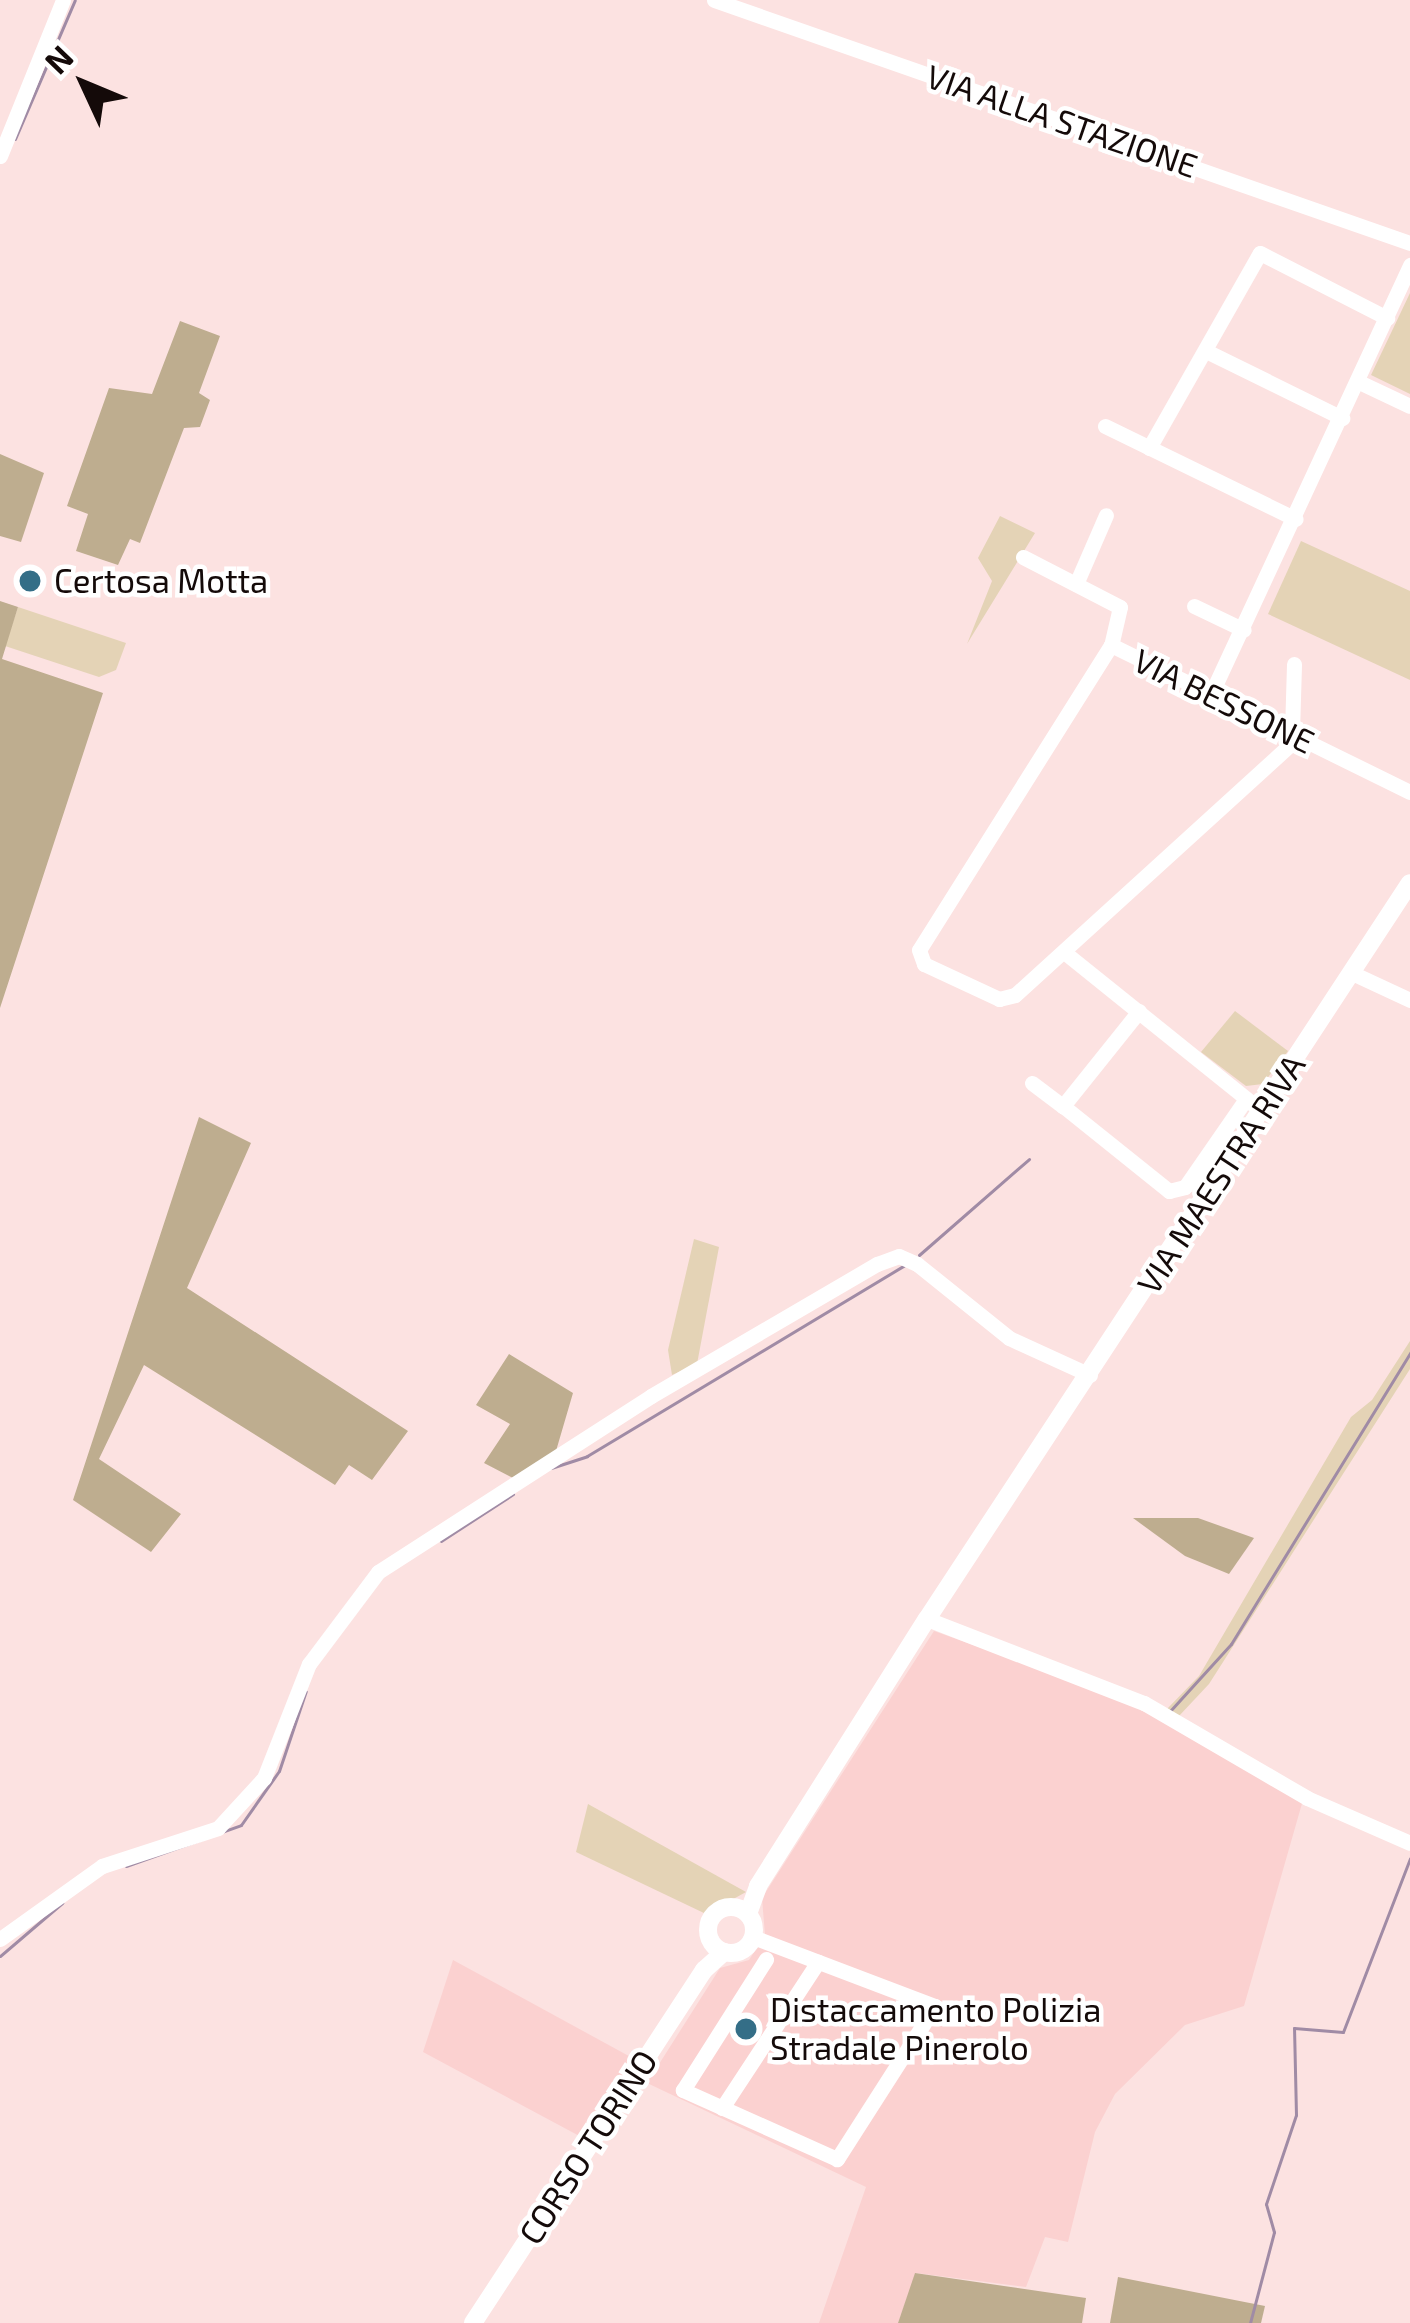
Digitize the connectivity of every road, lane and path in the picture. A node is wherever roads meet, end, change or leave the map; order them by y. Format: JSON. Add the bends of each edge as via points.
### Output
{"nodes":[{"id":1,"x":63,"y":0,"type":"edge"},
{"id":2,"x":714,"y":0,"type":"edge"},
{"id":3,"x":0,"y":156,"type":"edge"},
{"id":4,"x":1410,"y":243,"type":"edge"},
{"id":5,"x":1410,"y":265,"type":"edge"},
{"id":6,"x":1387,"y":318,"type":"junction"},
{"id":7,"x":1205,"y":351,"type":"junction"},
{"id":8,"x":1359,"y":382,"type":"junction"},
{"id":9,"x":1410,"y":406,"type":"edge"},
{"id":10,"x":1342,"y":418,"type":"junction"},
{"id":11,"x":1105,"y":426,"type":"dead end"},
{"id":12,"x":1149,"y":448,"type":"junction"},
{"id":13,"x":1106,"y":515,"type":"dead end"},
{"id":14,"x":1296,"y":520,"type":"junction"},
{"id":15,"x":1023,"y":557,"type":"dead end"},
{"id":16,"x":1076,"y":584,"type":"junction"},
{"id":17,"x":1194,"y":606,"type":"dead end"},
{"id":18,"x":1244,"y":630,"type":"junction"},
{"id":19,"x":1111,"y":645,"type":"junction"},
{"id":20,"x":1294,"y":664,"type":"dead end"},
{"id":21,"x":1212,"y":692,"type":"junction"},
{"id":22,"x":1296,"y":734,"type":"junction"},
{"id":23,"x":1410,"y":792,"type":"edge"},
{"id":24,"x":1408,"y":890,"type":"edge"},
{"id":25,"x":1064,"y":952,"type":"junction"},
{"id":26,"x":1352,"y":973,"type":"junction"},
{"id":27,"x":1410,"y":1000,"type":"edge"},
{"id":28,"x":1138,"y":1012,"type":"junction"},
{"id":29,"x":1032,"y":1083,"type":"dead end"},
{"id":30,"x":1254,"y":1105,"type":"junction"},
{"id":31,"x":1063,"y":1106,"type":"junction"},
{"id":32,"x":1090,"y":1376,"type":"junction"},
{"id":33,"x":927,"y":1619,"type":"junction"},
{"id":34,"x":1410,"y":1843,"type":"edge"},
{"id":35,"x":742,"y":1911,"type":"junction"},
{"id":36,"x":753,"y":1936,"type":"junction"},
{"id":37,"x":0,"y":1939,"type":"edge"},
{"id":38,"x":717,"y":1947,"type":"junction"},
{"id":39,"x":766,"y":1959,"type":"dead end"},
{"id":40,"x":818,"y":1962,"type":"junction"},
{"id":41,"x":722,"y":2108,"type":"junction"},
{"id":42,"x":472,"y":2323,"type":"edge"}],
"edges":[{"from":1,"to":3,"type":"street"},
{"from":2,"to":4,"type":"street","name":"VIA ALLA STAZIONE"},
{"from":5,"to":6,"type":"street"},
{"from":6,"to":7,"type":"street","via":[[1260,253]]},
{"from":6,"to":8,"type":"street"},
{"from":7,"to":10,"type":"street"},
{"from":7,"to":12,"type":"street"},
{"from":8,"to":9,"type":"street"},
{"from":8,"to":10,"type":"street"},
{"from":10,"to":14,"type":"street"},
{"from":11,"to":12,"type":"street"},
{"from":12,"to":14,"type":"street"},
{"from":13,"to":16,"type":"street"},
{"from":14,"to":18,"type":"street"},
{"from":15,"to":16,"type":"street","name":"VIA BESSONE"},
{"from":16,"to":19,"type":"street","name":"VIA BESSONE","via":[[1124,611]]},
{"from":17,"to":18,"type":"street"},
{"from":18,"to":21,"type":"street"},
{"from":19,"to":21,"type":"street","name":"VIA BESSONE"},
{"from":19,"to":25,"type":"street","via":[[920,950],[924,964],[999,999]]},
{"from":20,"to":22,"type":"street"},
{"from":21,"to":22,"type":"street","name":"VIA BESSONE"},
{"from":22,"to":23,"type":"street","name":"VIA BESSONE"},
{"from":22,"to":25,"type":"street"},
{"from":24,"to":26,"type":"main road","name":"VIA MAESTRA RIVA"},
{"from":25,"to":28,"type":"street"},
{"from":26,"to":27,"type":"street"},
{"from":26,"to":30,"type":"main road","name":"VIA MAESTRA RIVA"},
{"from":28,"to":30,"type":"street"},
{"from":28,"to":31,"type":"street"},
{"from":29,"to":31,"type":"street"},
{"from":30,"to":31,"type":"street","via":[[1185,1187],[1169,1191]]},
{"from":30,"to":32,"type":"main road","name":"VIA MAESTRA RIVA"},
{"from":32,"to":33,"type":"main road","name":"VIA MAESTRA RIVA"},
{"from":32,"to":37,"type":"street","via":[[1009,1338],[899,1256],[651,1396],[378,1572],[309,1664],[264,1778],[218,1828],[102,1867]]},
{"from":33,"to":34,"type":"street","via":[[1144,1703],[1307,1798]]},
{"from":33,"to":35,"type":"main road","name":"VIA MAESTRA RIVA"},
{"from":35,"to":36,"type":"main road"},
{"from":35,"to":38,"type":"main road","name":"VIA MAESTRA RIVA","via":[[710,1918]]},
{"from":36,"to":38,"type":"main road","via":[[740,1952]]},
{"from":36,"to":40,"type":"street"},
{"from":38,"to":42,"type":"main road","name":"CORSO TORINO"},
{"from":39,"to":41,"type":"street","via":[[682,2087]]},
{"from":40,"to":41,"type":"street"},
{"from":40,"to":41,"type":"street","via":[[935,2006],[837,2159]]}]}
